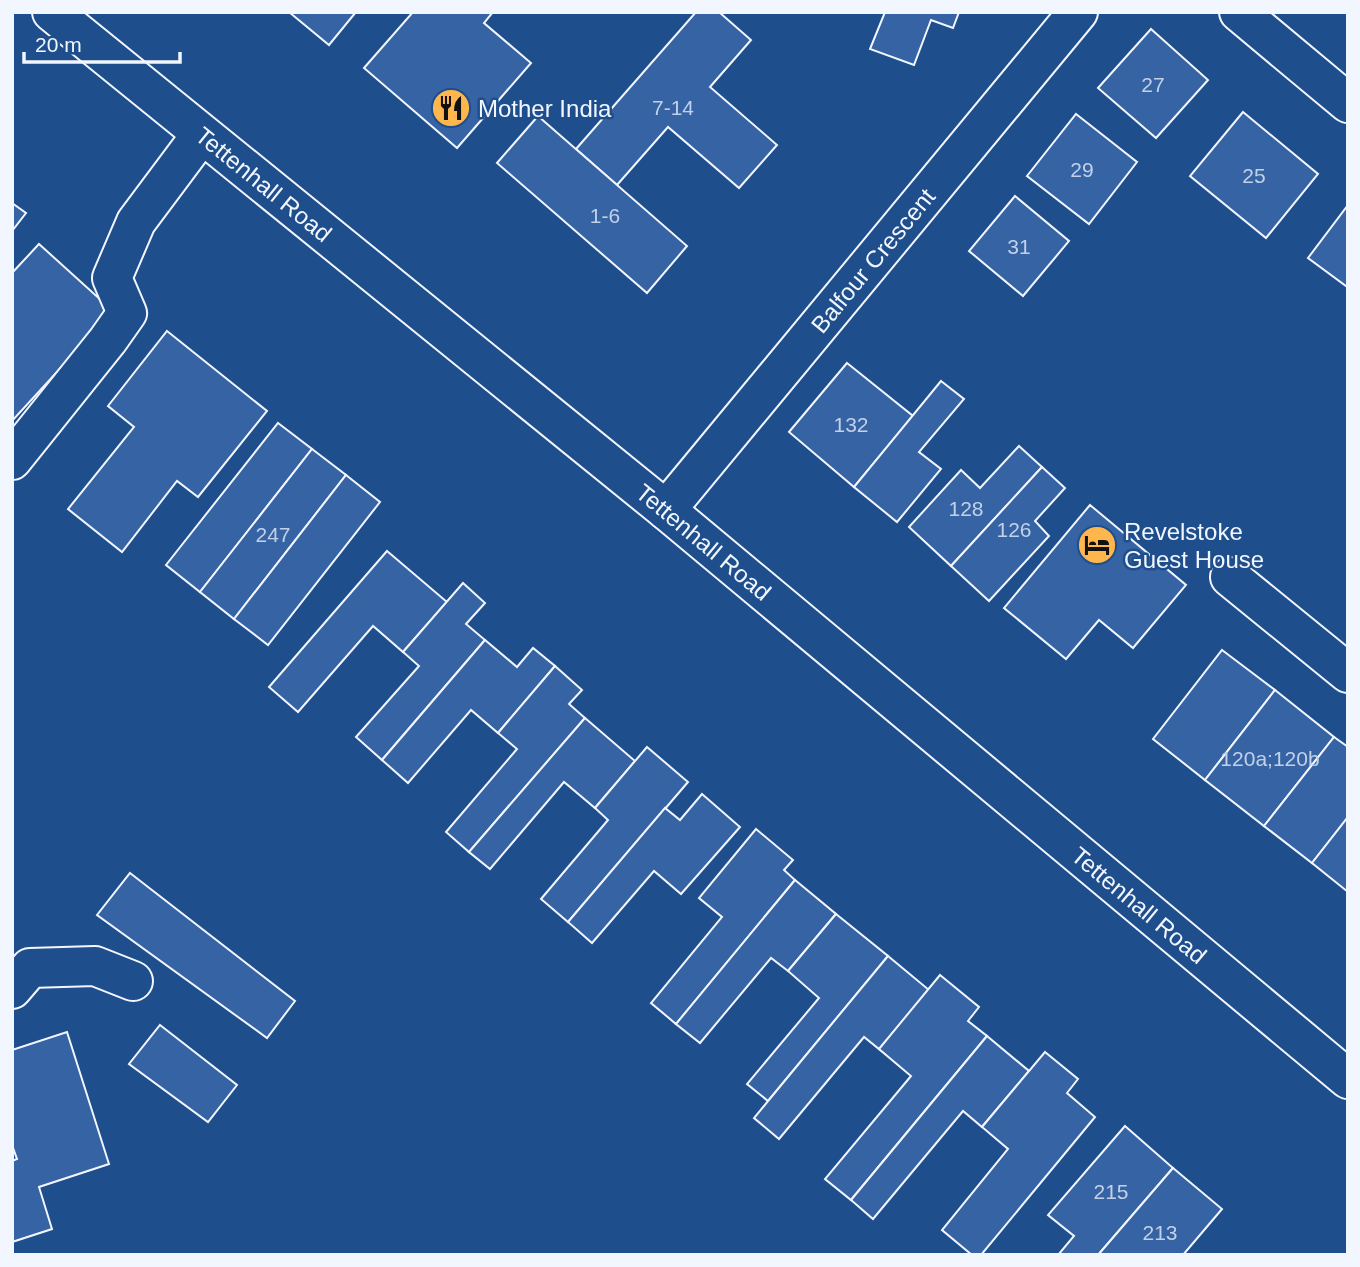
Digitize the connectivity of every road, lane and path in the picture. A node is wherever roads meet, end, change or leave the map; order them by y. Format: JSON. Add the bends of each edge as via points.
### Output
{"nodes":[{"id":1,"x":52,"y":12,"type":"edge"},
{"id":2,"x":1079,"y":12,"type":"edge"},
{"id":3,"x":1239,"y":12,"type":"edge"},
{"id":4,"x":1348,"y":103,"type":"edge"},
{"id":5,"x":201,"y":135,"type":"junction"},
{"id":6,"x":12,"y":460,"type":"edge"},
{"id":7,"x":666,"y":510,"type":"junction"},
{"id":8,"x":1230,"y":577,"type":"dead end"},
{"id":9,"x":1348,"y":673,"type":"edge"},
{"id":10,"x":133,"y":981,"type":"dead end"},
{"id":11,"x":12,"y":989,"type":"edge"},
{"id":12,"x":1348,"y":1079,"type":"edge"}],
"edges":[{"from":1,"to":5,"type":"main road","name":"Tettenhall Road"},
{"from":2,"to":7,"type":"main road","name":"Balfour Crescent"},
{"from":3,"to":4,"type":"main road"},
{"from":5,"to":6,"type":"main road","via":[[136,222],[112,278],[127,313]]},
{"from":5,"to":7,"type":"main road","name":"Tettenhall Road"},
{"from":7,"to":12,"type":"main road","name":"Tettenhall Road"},
{"from":8,"to":9,"type":"main road"},
{"from":10,"to":11,"type":"main road","via":[[95,966],[30,968]]}]}
